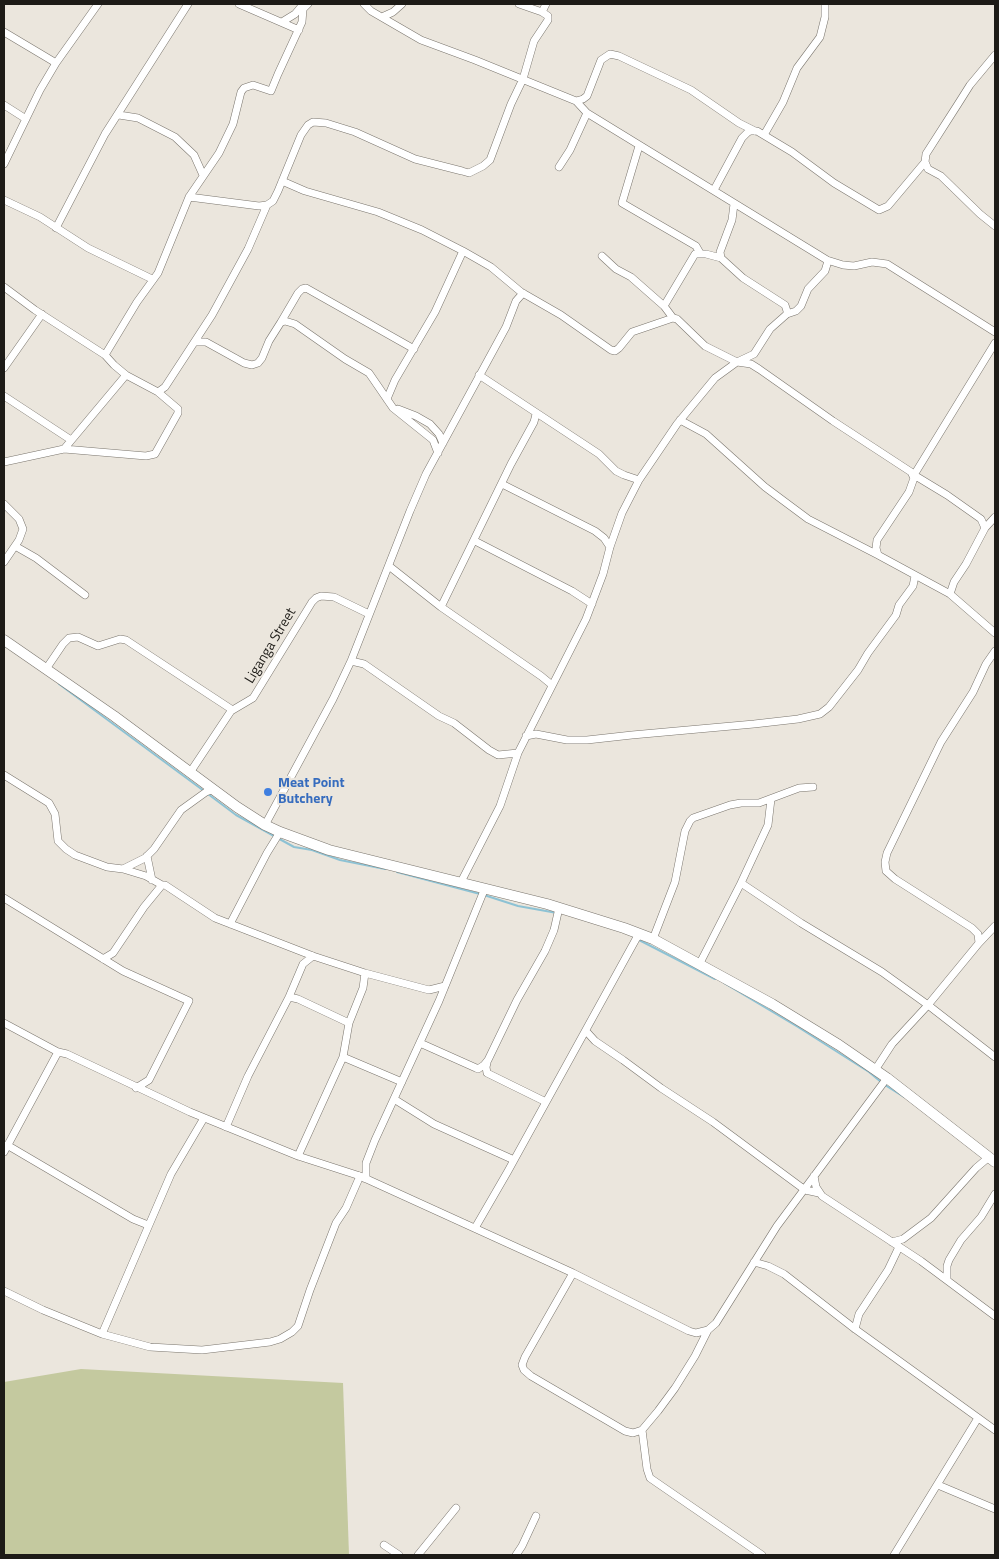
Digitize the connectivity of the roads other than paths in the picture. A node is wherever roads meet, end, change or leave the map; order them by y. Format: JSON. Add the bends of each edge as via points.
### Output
{"nodes":[{"id":1,"x":98,"y":4,"type":"edge"},
{"id":2,"x":188,"y":4,"type":"edge"},
{"id":3,"x":240,"y":4,"type":"edge"},
{"id":4,"x":364,"y":4,"type":"edge"},
{"id":5,"x":402,"y":4,"type":"edge"},
{"id":6,"x":519,"y":4,"type":"edge"},
{"id":7,"x":546,"y":4,"type":"edge"},
{"id":8,"x":825,"y":4,"type":"edge"},
{"id":9,"x":302,"y":6,"type":"edge"},
{"id":10,"x":394,"y":12,"type":"junction"},
{"id":11,"x":545,"y":14,"type":"junction"},
{"id":12,"x":382,"y":17,"type":"junction"},
{"id":13,"x":282,"y":22,"type":"junction"},
{"id":14,"x":390,"y":22,"type":"junction"},
{"id":15,"x":299,"y":30,"type":"junction"},
{"id":16,"x":4,"y":32,"type":"edge"},
{"id":17,"x":995,"y":55,"type":"edge"},
{"id":18,"x":56,"y":63,"type":"junction"},
{"id":19,"x":523,"y":80,"type":"junction"},
{"id":20,"x":576,"y":101,"type":"junction"},
{"id":21,"x":4,"y":105,"type":"edge"},
{"id":22,"x":587,"y":113,"type":"junction"},
{"id":23,"x":119,"y":115,"type":"junction"},
{"id":24,"x":26,"y":118,"type":"junction"},
{"id":25,"x":739,"y":123,"type":"junction"},
{"id":26,"x":757,"y":132,"type":"junction"},
{"id":27,"x":743,"y":135,"type":"junction"},
{"id":28,"x":764,"y":135,"type":"junction"},
{"id":29,"x":639,"y":146,"type":"junction"},
{"id":30,"x":925,"y":162,"type":"junction"},
{"id":31,"x":4,"y":164,"type":"edge"},
{"id":32,"x":559,"y":167,"type":"dead end"},
{"id":33,"x":203,"y":174,"type":"junction"},
{"id":34,"x":282,"y":181,"type":"junction"},
{"id":35,"x":714,"y":190,"type":"junction"},
{"id":36,"x":189,"y":197,"type":"junction"},
{"id":37,"x":4,"y":200,"type":"edge"},
{"id":38,"x":734,"y":204,"type":"junction"},
{"id":39,"x":267,"y":205,"type":"junction"},
{"id":40,"x":995,"y":226,"type":"edge"},
{"id":41,"x":56,"y":228,"type":"junction"},
{"id":42,"x":463,"y":251,"type":"junction"},
{"id":43,"x":700,"y":253,"type":"junction"},
{"id":44,"x":602,"y":256,"type":"dead end"},
{"id":45,"x":721,"y":258,"type":"junction"},
{"id":46,"x":828,"y":261,"type":"junction"},
{"id":47,"x":152,"y":279,"type":"junction"},
{"id":48,"x":4,"y":287,"type":"edge"},
{"id":49,"x":523,"y":293,"type":"junction"},
{"id":50,"x":664,"y":306,"type":"junction"},
{"id":51,"x":42,"y":314,"type":"junction"},
{"id":52,"x":787,"y":314,"type":"junction"},
{"id":53,"x":673,"y":318,"type":"junction"},
{"id":54,"x":281,"y":322,"type":"junction"},
{"id":55,"x":995,"y":332,"type":"edge"},
{"id":56,"x":195,"y":342,"type":"junction"},
{"id":57,"x":995,"y":343,"type":"edge"},
{"id":58,"x":414,"y":349,"type":"junction"},
{"id":59,"x":754,"y":354,"type":"junction"},
{"id":60,"x":105,"y":355,"type":"junction"},
{"id":61,"x":737,"y":362,"type":"junction"},
{"id":62,"x":4,"y":368,"type":"edge"},
{"id":63,"x":759,"y":369,"type":"junction"},
{"id":64,"x":126,"y":375,"type":"junction"},
{"id":65,"x":479,"y":375,"type":"junction"},
{"id":66,"x":158,"y":392,"type":"junction"},
{"id":67,"x":4,"y":396,"type":"edge"},
{"id":68,"x":387,"y":399,"type":"junction"},
{"id":69,"x":393,"y":408,"type":"junction"},
{"id":70,"x":536,"y":414,"type":"junction"},
{"id":71,"x":680,"y":420,"type":"junction"},
{"id":72,"x":70,"y":440,"type":"junction"},
{"id":73,"x":443,"y":443,"type":"junction"},
{"id":74,"x":64,"y":449,"type":"junction"},
{"id":75,"x":438,"y":453,"type":"junction"},
{"id":76,"x":4,"y":462,"type":"edge"},
{"id":77,"x":914,"y":476,"type":"junction"},
{"id":78,"x":639,"y":480,"type":"junction"},
{"id":79,"x":502,"y":484,"type":"junction"},
{"id":80,"x":4,"y":504,"type":"edge"},
{"id":81,"x":995,"y":517,"type":"edge"},
{"id":82,"x":984,"y":528,"type":"junction"},
{"id":83,"x":475,"y":541,"type":"junction"},
{"id":84,"x":14,"y":546,"type":"junction"},
{"id":85,"x":610,"y":547,"type":"junction"},
{"id":86,"x":878,"y":556,"type":"junction"},
{"id":87,"x":4,"y":562,"type":"edge"},
{"id":88,"x":389,"y":566,"type":"junction"},
{"id":89,"x":915,"y":576,"type":"junction"},
{"id":90,"x":927,"y":582,"type":"junction"},
{"id":91,"x":913,"y":586,"type":"junction"},
{"id":92,"x":950,"y":594,"type":"junction"},
{"id":93,"x":85,"y":595,"type":"dead end"},
{"id":94,"x":592,"y":604,"type":"junction"},
{"id":95,"x":441,"y":607,"type":"junction"},
{"id":96,"x":369,"y":614,"type":"junction"},
{"id":97,"x":995,"y":633,"type":"edge"},
{"id":98,"x":4,"y":640,"type":"edge"},
{"id":99,"x":995,"y":651,"type":"edge"},
{"id":100,"x":351,"y":661,"type":"junction"},
{"id":101,"x":46,"y":669,"type":"junction"},
{"id":102,"x":552,"y":685,"type":"junction"},
{"id":103,"x":231,"y":709,"type":"dead end"},
{"id":104,"x":526,"y":736,"type":"junction"},
{"id":105,"x":518,"y":754,"type":"junction"},
{"id":106,"x":191,"y":771,"type":"junction"},
{"id":107,"x":4,"y":775,"type":"edge"},
{"id":108,"x":813,"y":786,"type":"dead end"},
{"id":109,"x":214,"y":789,"type":"junction"},
{"id":110,"x":771,"y":799,"type":"junction"},
{"id":111,"x":265,"y":825,"type":"junction"},
{"id":112,"x":280,"y":832,"type":"junction"},
{"id":113,"x":147,"y":856,"type":"junction"},
{"id":114,"x":123,"y":869,"type":"junction"},
{"id":115,"x":152,"y":880,"type":"junction"},
{"id":116,"x":461,"y":882,"type":"junction"},
{"id":117,"x":741,"y":883,"type":"junction"},
{"id":118,"x":162,"y":885,"type":"junction"},
{"id":119,"x":484,"y":888,"type":"junction"},
{"id":120,"x":4,"y":898,"type":"edge"},
{"id":121,"x":559,"y":908,"type":"junction"},
{"id":122,"x":230,"y":924,"type":"junction"},
{"id":123,"x":995,"y":926,"type":"edge"},
{"id":124,"x":640,"y":934,"type":"junction"},
{"id":125,"x":653,"y":939,"type":"junction"},
{"id":126,"x":979,"y":943,"type":"junction"},
{"id":127,"x":313,"y":956,"type":"junction"},
{"id":128,"x":103,"y":959,"type":"junction"},
{"id":129,"x":700,"y":963,"type":"junction"},
{"id":130,"x":364,"y":973,"type":"junction"},
{"id":131,"x":445,"y":986,"type":"junction"},
{"id":132,"x":429,"y":990,"type":"junction"},
{"id":133,"x":288,"y":997,"type":"junction"},
{"id":134,"x":439,"y":1001,"type":"junction"},
{"id":135,"x":928,"y":1005,"type":"junction"},
{"id":136,"x":4,"y":1023,"type":"edge"},
{"id":137,"x":349,"y":1023,"type":"junction"},
{"id":138,"x":586,"y":1032,"type":"junction"},
{"id":139,"x":420,"y":1043,"type":"junction"},
{"id":140,"x":58,"y":1052,"type":"junction"},
{"id":141,"x":343,"y":1057,"type":"junction"},
{"id":142,"x":995,"y":1057,"type":"edge"},
{"id":143,"x":488,"y":1060,"type":"junction"},
{"id":144,"x":478,"y":1069,"type":"junction"},
{"id":145,"x":875,"y":1070,"type":"junction"},
{"id":146,"x":487,"y":1073,"type":"junction"},
{"id":147,"x":887,"y":1078,"type":"junction"},
{"id":148,"x":402,"y":1082,"type":"junction"},
{"id":149,"x":136,"y":1088,"type":"junction"},
{"id":150,"x":394,"y":1099,"type":"junction"},
{"id":151,"x":546,"y":1102,"type":"junction"},
{"id":152,"x":204,"y":1118,"type":"junction"},
{"id":153,"x":226,"y":1127,"type":"junction"},
{"id":154,"x":6,"y":1148,"type":"edge"},
{"id":155,"x":298,"y":1156,"type":"junction"},
{"id":156,"x":514,"y":1160,"type":"junction"},
{"id":157,"x":992,"y":1160,"type":"edge"},
{"id":158,"x":814,"y":1176,"type":"junction"},
{"id":159,"x":363,"y":1177,"type":"junction"},
{"id":160,"x":805,"y":1190,"type":"junction"},
{"id":161,"x":819,"y":1194,"type":"junction"},
{"id":162,"x":995,"y":1194,"type":"edge"},
{"id":163,"x":148,"y":1225,"type":"junction"},
{"id":164,"x":475,"y":1228,"type":"junction"},
{"id":165,"x":892,"y":1242,"type":"junction"},
{"id":166,"x":899,"y":1247,"type":"junction"},
{"id":167,"x":949,"y":1260,"type":"junction"},
{"id":168,"x":754,"y":1262,"type":"junction"},
{"id":169,"x":931,"y":1268,"type":"junction"},
{"id":170,"x":573,"y":1273,"type":"junction"},
{"id":171,"x":947,"y":1280,"type":"junction"},
{"id":172,"x":5,"y":1294,"type":"edge"},
{"id":173,"x":995,"y":1316,"type":"edge"},
{"id":174,"x":855,"y":1329,"type":"junction"},
{"id":175,"x":708,"y":1330,"type":"junction"},
{"id":176,"x":102,"y":1334,"type":"junction"},
{"id":177,"x":978,"y":1418,"type":"junction"},
{"id":178,"x":642,"y":1430,"type":"junction"},
{"id":179,"x":995,"y":1430,"type":"edge"},
{"id":180,"x":938,"y":1485,"type":"junction"},
{"id":181,"x":456,"y":1508,"type":"dead end"},
{"id":182,"x":995,"y":1509,"type":"edge"},
{"id":183,"x":536,"y":1516,"type":"dead end"},
{"id":184,"x":384,"y":1544,"type":"dead end"},
{"id":185,"x":399,"y":1555,"type":"edge"},
{"id":186,"x":418,"y":1555,"type":"edge"},
{"id":187,"x":516,"y":1555,"type":"edge"},
{"id":188,"x":762,"y":1555,"type":"edge"},
{"id":189,"x":894,"y":1555,"type":"edge"}],
"edges":[{"from":1,"to":18,"type":"street"},
{"from":2,"to":23,"type":"street"},
{"from":3,"to":13,"type":"street"},
{"from":4,"to":12,"type":"street"},
{"from":5,"to":10,"type":"street"},
{"from":6,"to":11,"type":"street"},
{"from":7,"to":11,"type":"street"},
{"from":8,"to":28,"type":"street","via":[[826,17],[820,37],[796,68],[783,102]]},
{"from":9,"to":13,"type":"street"},
{"from":9,"to":15,"type":"street"},
{"from":10,"to":12,"type":"street"},
{"from":10,"to":14,"type":"street"},
{"from":11,"to":19,"type":"street","via":[[548,20],[534,41]]},
{"from":12,"to":14,"type":"street"},
{"from":13,"to":15,"type":"street"},
{"from":14,"to":19,"type":"street","via":[[421,40]]},
{"from":15,"to":33,"type":"street","via":[[271,91],[253,85],[241,92],[233,124],[219,153]]},
{"from":16,"to":18,"type":"street"},
{"from":17,"to":30,"type":"street","via":[[970,85],[926,154]]},
{"from":18,"to":24,"type":"street"},
{"from":19,"to":20,"type":"street"},
{"from":19,"to":34,"type":"street","via":[[490,160],[469,173],[415,159],[354,132],[313,122],[301,135]]},
{"from":20,"to":22,"type":"street"},
{"from":20,"to":25,"type":"street","via":[[587,96],[601,60],[610,54],[691,90]]},
{"from":21,"to":24,"type":"street"},
{"from":22,"to":29,"type":"street"},
{"from":22,"to":32,"type":"street"},
{"from":23,"to":33,"type":"street","via":[[138,118],[175,137],[194,155]]},
{"from":23,"to":41,"type":"street","via":[[105,134]]},
{"from":24,"to":31,"type":"street"},
{"from":25,"to":26,"type":"street"},
{"from":25,"to":27,"type":"street"},
{"from":26,"to":27,"type":"street"},
{"from":26,"to":28,"type":"street"},
{"from":27,"to":35,"type":"street"},
{"from":28,"to":30,"type":"street","via":[[879,210],[888,206]]},
{"from":29,"to":35,"type":"street"},
{"from":29,"to":43,"type":"street","via":[[622,203],[696,246]]},
{"from":30,"to":40,"type":"street","via":[[928,169]]},
{"from":33,"to":36,"type":"street"},
{"from":34,"to":39,"type":"street","via":[[273,201]]},
{"from":34,"to":42,"type":"street","via":[[298,189],[378,212]]},
{"from":35,"to":38,"type":"street"},
{"from":36,"to":39,"type":"street"},
{"from":36,"to":47,"type":"street","via":[[158,273]]},
{"from":37,"to":41,"type":"street"},
{"from":38,"to":45,"type":"street"},
{"from":38,"to":46,"type":"street"},
{"from":39,"to":56,"type":"street","via":[[248,249]]},
{"from":41,"to":47,"type":"street","via":[[88,248]]},
{"from":42,"to":49,"type":"street","via":[[491,267]]},
{"from":42,"to":58,"type":"street"},
{"from":43,"to":45,"type":"street"},
{"from":43,"to":50,"type":"street","via":[[691,258]]},
{"from":44,"to":50,"type":"street"},
{"from":45,"to":52,"type":"street","via":[[743,278],[785,305]]},
{"from":46,"to":52,"type":"street","via":[[825,271],[808,289],[801,306]]},
{"from":46,"to":55,"type":"street","via":[[854,266],[872,262],[887,264]]},
{"from":47,"to":60,"type":"street"},
{"from":48,"to":51,"type":"street"},
{"from":49,"to":53,"type":"street","via":[[615,351],[632,332]]},
{"from":49,"to":65,"type":"street"},
{"from":50,"to":53,"type":"street"},
{"from":51,"to":60,"type":"street"},
{"from":51,"to":62,"type":"street"},
{"from":52,"to":59,"type":"street","via":[[770,329]]},
{"from":53,"to":61,"type":"street","via":[[700,342]]},
{"from":54,"to":56,"type":"street","via":[[262,358],[252,365],[206,342]]},
{"from":54,"to":58,"type":"street","via":[[298,293],[306,288]]},
{"from":54,"to":68,"type":"street","via":[[295,324],[345,360],[362,368]]},
{"from":56,"to":66,"type":"street","via":[[165,387]]},
{"from":57,"to":77,"type":"street"},
{"from":58,"to":68,"type":"street"},
{"from":59,"to":61,"type":"street"},
{"from":59,"to":63,"type":"street"},
{"from":60,"to":64,"type":"street"},
{"from":61,"to":63,"type":"street"},
{"from":61,"to":71,"type":"street","via":[[715,378]]},
{"from":63,"to":77,"type":"street"},
{"from":64,"to":66,"type":"street"},
{"from":64,"to":72,"type":"street"},
{"from":65,"to":70,"type":"street"},
{"from":65,"to":73,"type":"street"},
{"from":66,"to":74,"type":"street","via":[[178,409],[178,414],[155,454]]},
{"from":67,"to":72,"type":"street"},
{"from":68,"to":69,"type":"street"},
{"from":69,"to":73,"type":"street","via":[[430,424]]},
{"from":69,"to":75,"type":"street","via":[[428,435]]},
{"from":70,"to":78,"type":"street","via":[[599,454],[616,471]]},
{"from":70,"to":79,"type":"street"},
{"from":71,"to":78,"type":"street"},
{"from":71,"to":86,"type":"street","via":[[706,434],[765,487],[808,519]]},
{"from":72,"to":74,"type":"street"},
{"from":73,"to":75,"type":"street"},
{"from":74,"to":76,"type":"street"},
{"from":75,"to":88,"type":"street","via":[[426,474]]},
{"from":77,"to":82,"type":"street","via":[[981,519]]},
{"from":77,"to":86,"type":"street","via":[[909,492],[877,540]]},
{"from":78,"to":85,"type":"street","via":[[624,508]]},
{"from":79,"to":83,"type":"street"},
{"from":79,"to":85,"type":"street","via":[[595,531]]},
{"from":80,"to":84,"type":"street","via":[[19,519],[23,529]]},
{"from":81,"to":82,"type":"street"},
{"from":82,"to":92,"type":"street"},
{"from":83,"to":94,"type":"street"},
{"from":83,"to":95,"type":"street"},
{"from":84,"to":87,"type":"street"},
{"from":84,"to":93,"type":"street","via":[[36,558]]},
{"from":85,"to":94,"type":"street"},
{"from":86,"to":89,"type":"street"},
{"from":88,"to":95,"type":"street"},
{"from":88,"to":96,"type":"street"},
{"from":89,"to":90,"type":"street"},
{"from":89,"to":91,"type":"street"},
{"from":90,"to":91,"type":"street"},
{"from":90,"to":92,"type":"street"},
{"from":91,"to":104,"type":"street","via":[[858,670],[820,714],[754,724],[587,740],[536,734]]},
{"from":92,"to":97,"type":"street"},
{"from":94,"to":102,"type":"street"},
{"from":95,"to":102,"type":"street"},
{"from":96,"to":100,"type":"street"},
{"from":96,"to":106,"type":"street","name":"Liganga Street","via":[[334,597],[316,598],[253,698],[231,711]]},
{"from":98,"to":101,"type":"main road"},
{"from":99,"to":126,"type":"street","via":[[941,742],[885,862],[886,871],[895,879],[972,928],[978,934]]},
{"from":100,"to":105,"type":"street","via":[[364,664],[489,750],[498,755]]},
{"from":100,"to":111,"type":"street","via":[[334,699]]},
{"from":101,"to":103,"type":"street","via":[[69,638],[78,637],[98,646],[126,640]]},
{"from":101,"to":106,"type":"main road"},
{"from":102,"to":104,"type":"street"},
{"from":104,"to":105,"type":"street"},
{"from":105,"to":116,"type":"street","via":[[500,806]]},
{"from":106,"to":109,"type":"main road"},
{"from":107,"to":114,"type":"street","via":[[48,803],[55,814],[58,841],[66,849],[107,867]]},
{"from":108,"to":110,"type":"street"},
{"from":109,"to":111,"type":"main road"},
{"from":109,"to":113,"type":"street","via":[[181,810]]},
{"from":110,"to":117,"type":"street","via":[[768,825]]},
{"from":110,"to":125,"type":"street","via":[[730,805],[690,821],[675,882]]},
{"from":111,"to":112,"type":"main road"},
{"from":112,"to":116,"type":"main road","via":[[329,850]]},
{"from":112,"to":122,"type":"street"},
{"from":113,"to":114,"type":"street"},
{"from":113,"to":115,"type":"street"},
{"from":114,"to":115,"type":"street"},
{"from":115,"to":118,"type":"street"},
{"from":116,"to":119,"type":"main road"},
{"from":117,"to":129,"type":"street"},
{"from":117,"to":135,"type":"street","via":[[882,972]]},
{"from":118,"to":122,"type":"street"},
{"from":118,"to":128,"type":"street","via":[[113,953]]},
{"from":119,"to":121,"type":"main road"},
{"from":119,"to":131,"type":"street"},
{"from":120,"to":128,"type":"street"},
{"from":121,"to":124,"type":"main road"},
{"from":121,"to":143,"type":"street","via":[[548,944]]},
{"from":122,"to":127,"type":"street"},
{"from":123,"to":126,"type":"street"},
{"from":124,"to":125,"type":"main road"},
{"from":124,"to":138,"type":"street"},
{"from":125,"to":129,"type":"main road"},
{"from":126,"to":135,"type":"street"},
{"from":127,"to":130,"type":"street"},
{"from":127,"to":133,"type":"street","via":[[303,964]]},
{"from":128,"to":149,"type":"street","via":[[189,1001],[149,1080]]},
{"from":129,"to":145,"type":"main road","via":[[772,1004]]},
{"from":130,"to":132,"type":"street"},
{"from":130,"to":137,"type":"street","via":[[363,988]]},
{"from":131,"to":132,"type":"street"},
{"from":131,"to":134,"type":"street"},
{"from":132,"to":134,"type":"street"},
{"from":133,"to":137,"type":"street","via":[[298,998]]},
{"from":133,"to":153,"type":"street"},
{"from":134,"to":139,"type":"street"},
{"from":135,"to":142,"type":"street"},
{"from":135,"to":145,"type":"street","via":[[892,1044]]},
{"from":136,"to":140,"type":"street"},
{"from":137,"to":141,"type":"street"},
{"from":138,"to":151,"type":"street"},
{"from":138,"to":160,"type":"street"},
{"from":139,"to":144,"type":"street"},
{"from":139,"to":148,"type":"street"},
{"from":140,"to":149,"type":"street"},
{"from":140,"to":154,"type":"street"},
{"from":141,"to":148,"type":"street"},
{"from":141,"to":155,"type":"street"},
{"from":143,"to":144,"type":"street"},
{"from":143,"to":146,"type":"street"},
{"from":144,"to":146,"type":"street"},
{"from":145,"to":147,"type":"main road"},
{"from":146,"to":151,"type":"street"},
{"from":147,"to":157,"type":"main road"},
{"from":147,"to":158,"type":"street"},
{"from":148,"to":150,"type":"street"},
{"from":149,"to":152,"type":"street"},
{"from":150,"to":156,"type":"street","via":[[434,1124]]},
{"from":150,"to":159,"type":"street"},
{"from":151,"to":156,"type":"street"},
{"from":152,"to":153,"type":"street"},
{"from":152,"to":163,"type":"street","via":[[171,1174]]},
{"from":153,"to":155,"type":"street"},
{"from":154,"to":163,"type":"street"},
{"from":155,"to":159,"type":"street"},
{"from":156,"to":164,"type":"street"},
{"from":157,"to":165,"type":"street","via":[[986,1159],[976,1168],[931,1218],[903,1239]]},
{"from":158,"to":160,"type":"street"},
{"from":158,"to":161,"type":"street"},
{"from":159,"to":164,"type":"street"},
{"from":159,"to":176,"type":"street","via":[[336,1223],[298,1326],[292,1332],[270,1342],[202,1350],[150,1347]]},
{"from":160,"to":161,"type":"street"},
{"from":160,"to":168,"type":"street"},
{"from":161,"to":165,"type":"street"},
{"from":162,"to":167,"type":"street"},
{"from":163,"to":176,"type":"street"},
{"from":164,"to":170,"type":"street"},
{"from":165,"to":166,"type":"street"},
{"from":166,"to":169,"type":"street"},
{"from":166,"to":174,"type":"street","via":[[859,1314]]},
{"from":167,"to":169,"type":"street","via":[[942,1266]]},
{"from":167,"to":171,"type":"street"},
{"from":168,"to":174,"type":"street","via":[[784,1274]]},
{"from":168,"to":175,"type":"street","via":[[716,1323]]},
{"from":169,"to":171,"type":"street"},
{"from":170,"to":175,"type":"street","via":[[689,1331]]},
{"from":170,"to":178,"type":"street","via":[[522,1366],[531,1376],[616,1427],[633,1432]]},
{"from":171,"to":173,"type":"street"},
{"from":172,"to":176,"type":"street"},
{"from":174,"to":177,"type":"street"},
{"from":175,"to":178,"type":"street","via":[[675,1388]]},
{"from":177,"to":179,"type":"street"},
{"from":177,"to":180,"type":"street"},
{"from":178,"to":188,"type":"street","via":[[647,1469],[653,1481]]},
{"from":180,"to":182,"type":"street"},
{"from":180,"to":189,"type":"street"},
{"from":181,"to":186,"type":"street"},
{"from":183,"to":187,"type":"street"},
{"from":184,"to":185,"type":"street"}]}
